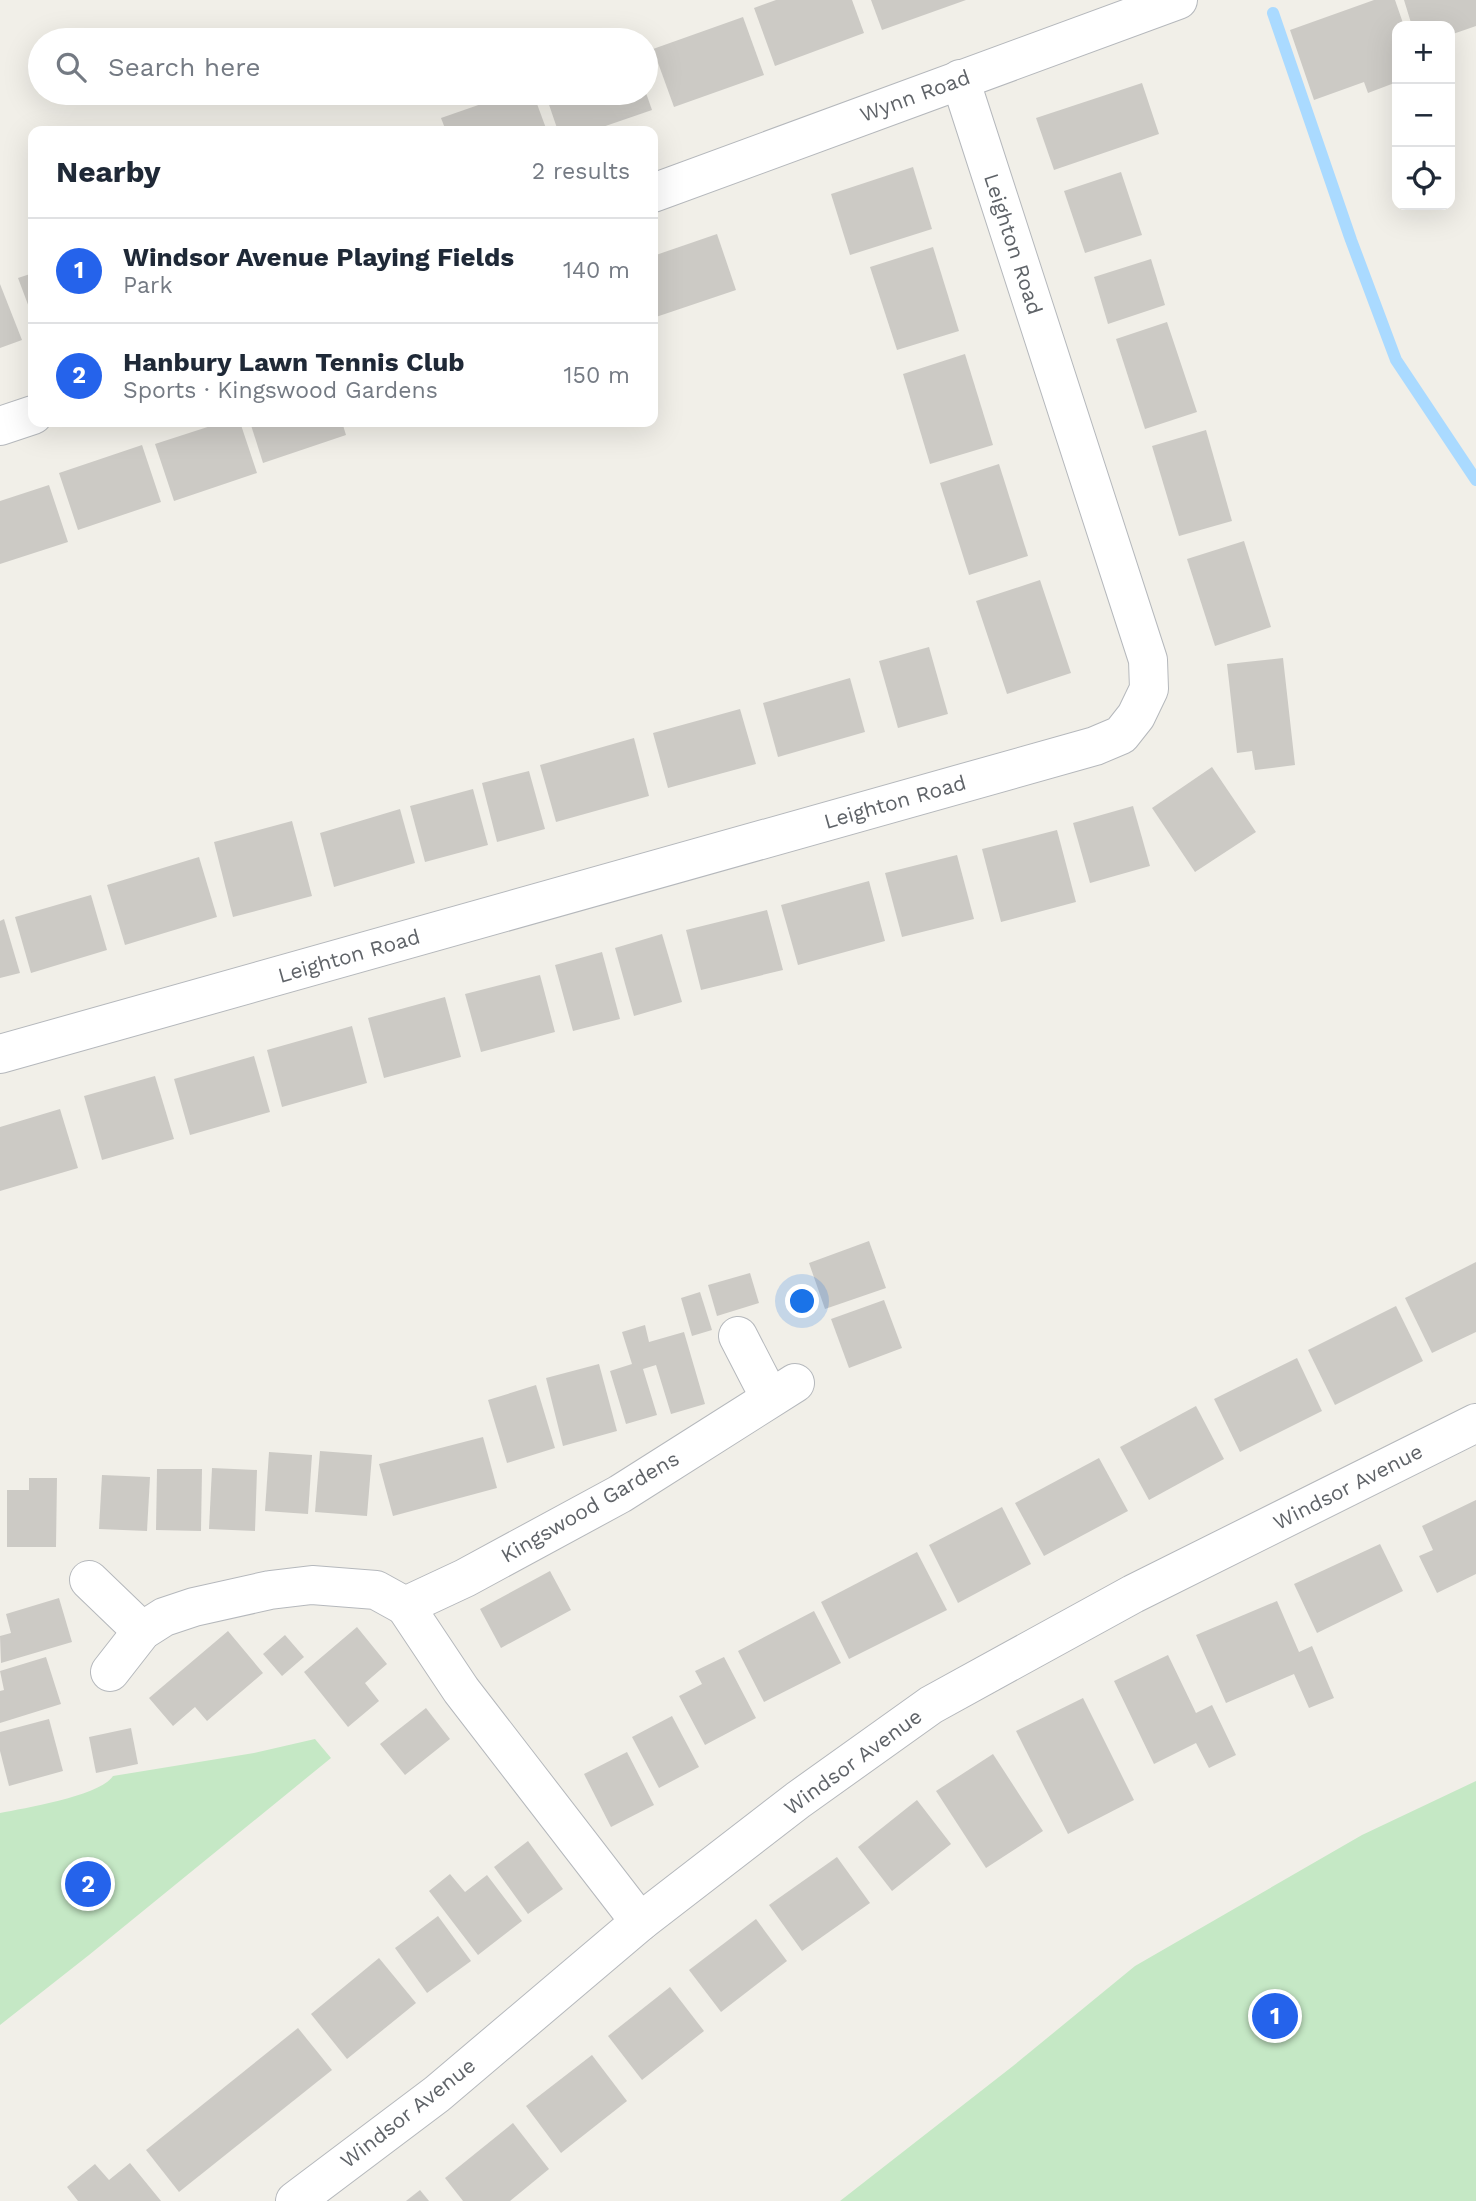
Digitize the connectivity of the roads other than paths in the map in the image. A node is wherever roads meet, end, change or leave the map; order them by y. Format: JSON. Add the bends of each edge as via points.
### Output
{"nodes":[{"id":1,"x":1178,"y":0,"type":"edge"},
{"id":2,"x":960,"y":79,"type":"junction"},
{"id":3,"x":658,"y":191,"type":"edge"},
{"id":4,"x":28,"y":417,"type":"edge"},
{"id":5,"x":0,"y":426,"type":"edge"},
{"id":6,"x":0,"y":1054,"type":"edge"},
{"id":7,"x":738,"y":1336,"type":"dead end"},
{"id":8,"x":1476,"y":1423,"type":"edge"},
{"id":9,"x":89,"y":1580,"type":"dead end"},
{"id":10,"x":405,"y":1606,"type":"junction"},
{"id":11,"x":142,"y":1631,"type":"junction"},
{"id":12,"x":110,"y":1672,"type":"dead end"},
{"id":13,"x":640,"y":1922,"type":"junction"},
{"id":14,"x":295,"y":2201,"type":"edge"}],
"edges":[{"from":1,"to":2,"type":"street","name":"Wynn Road"},
{"from":2,"to":3,"type":"street","name":"Wynn Road"},
{"from":2,"to":6,"type":"street","name":"Leighton Road","via":[[1148,660],[1149,689],[1121,735],[1082,750]]},
{"from":4,"to":5,"type":"street"},
{"from":7,"to":10,"type":"street","name":"Kingswood Gardens","via":[[783,1391],[620,1494]]},
{"from":8,"to":13,"type":"street","name":"Windsor Avenue","via":[[1133,1594],[931,1705]]},
{"from":9,"to":11,"type":"street"},
{"from":10,"to":11,"type":"street","via":[[376,1590],[312,1585],[194,1607]]},
{"from":10,"to":13,"type":"street","via":[[461,1690]]},
{"from":11,"to":12,"type":"street"},
{"from":13,"to":14,"type":"street","name":"Windsor Avenue","via":[[437,2094]]}]}
